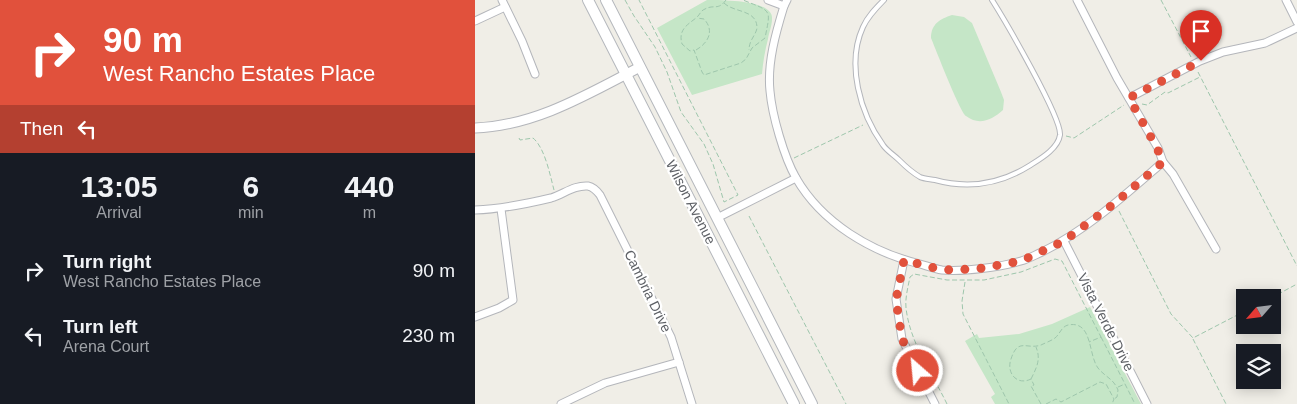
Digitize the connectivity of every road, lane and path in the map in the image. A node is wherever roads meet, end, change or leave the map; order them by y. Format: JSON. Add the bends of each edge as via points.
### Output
{"nodes":[{"id":1,"x":588,"y":0,"type":"edge"},
{"id":2,"x":606,"y":0,"type":"edge"},
{"id":3,"x":625,"y":0,"type":"edge"},
{"id":4,"x":639,"y":0,"type":"edge"},
{"id":5,"x":743,"y":0,"type":"edge"},
{"id":6,"x":768,"y":0,"type":"edge"},
{"id":7,"x":884,"y":0,"type":"edge"},
{"id":8,"x":992,"y":0,"type":"edge"},
{"id":9,"x":1077,"y":0,"type":"edge"},
{"id":10,"x":1161,"y":0,"type":"edge"},
{"id":11,"x":1286,"y":0,"type":"edge"},
{"id":12,"x":725,"y":1,"type":"edge"},
{"id":13,"x":503,"y":3,"type":"edge"},
{"id":14,"x":785,"y":3,"type":"edge"},
{"id":15,"x":696,"y":18,"type":"junction"},
{"id":16,"x":475,"y":22,"type":"edge"},
{"id":17,"x":1297,"y":22,"type":"edge"},
{"id":18,"x":1297,"y":28,"type":"edge"},
{"id":19,"x":694,"y":50,"type":"junction"},
{"id":20,"x":749,"y":52,"type":"junction"},
{"id":21,"x":1194,"y":64,"type":"junction"},
{"id":22,"x":640,"y":67,"type":"junction"},
{"id":23,"x":535,"y":74,"type":"dead end"},
{"id":24,"x":626,"y":74,"type":"junction"},
{"id":25,"x":1129,"y":98,"type":"junction"},
{"id":26,"x":869,"y":122,"type":"junction"},
{"id":27,"x":475,"y":128,"type":"edge"},
{"id":28,"x":519,"y":138,"type":"dead end"},
{"id":29,"x":789,"y":160,"type":"junction"},
{"id":30,"x":1163,"y":162,"type":"junction"},
{"id":31,"x":796,"y":178,"type":"junction"},
{"id":32,"x":556,"y":196,"type":"junction"},
{"id":33,"x":1115,"y":203,"type":"junction"},
{"id":34,"x":501,"y":209,"type":"junction"},
{"id":35,"x":475,"y":210,"type":"edge"},
{"id":36,"x":749,"y":216,"type":"dead end"},
{"id":37,"x":717,"y":218,"type":"junction"},
{"id":38,"x":1064,"y":241,"type":"junction"},
{"id":39,"x":1216,"y":249,"type":"dead end"},
{"id":40,"x":904,"y":260,"type":"junction"},
{"id":41,"x":1296,"y":261,"type":"edge"},
{"id":42,"x":1297,"y":266,"type":"edge"},
{"id":43,"x":965,"y":281,"type":"junction"},
{"id":44,"x":1297,"y":284,"type":"edge"},
{"id":45,"x":1281,"y":293,"type":"edge"},
{"id":46,"x":1236,"y":316,"type":"edge"},
{"id":47,"x":475,"y":317,"type":"edge"},
{"id":48,"x":1101,"y":337,"type":"junction"},
{"id":49,"x":1193,"y":338,"type":"junction"},
{"id":50,"x":1089,"y":342,"type":"junction"},
{"id":51,"x":1036,"y":346,"type":"junction"},
{"id":52,"x":679,"y":362,"type":"junction"},
{"id":53,"x":1031,"y":379,"type":"junction"},
{"id":54,"x":1125,"y":384,"type":"junction"},
{"id":55,"x":1117,"y":388,"type":"junction"},
{"id":56,"x":1114,"y":399,"type":"junction"},
{"id":57,"x":1061,"y":403,"type":"edge"},
{"id":58,"x":561,"y":404,"type":"edge"},
{"id":59,"x":692,"y":404,"type":"edge"},
{"id":60,"x":794,"y":404,"type":"edge"},
{"id":61,"x":813,"y":404,"type":"edge"},
{"id":62,"x":846,"y":404,"type":"edge"},
{"id":63,"x":935,"y":404,"type":"edge"},
{"id":64,"x":947,"y":404,"type":"edge"},
{"id":65,"x":1009,"y":404,"type":"edge"},
{"id":66,"x":1041,"y":404,"type":"edge"},
{"id":67,"x":1046,"y":404,"type":"edge"},
{"id":68,"x":1112,"y":404,"type":"edge"},
{"id":69,"x":1135,"y":404,"type":"edge"},
{"id":70,"x":1147,"y":404,"type":"edge"},
{"id":71,"x":1226,"y":404,"type":"edge"}],
"edges":[{"from":1,"to":24,"type":"main road","name":"Wilson Avenue"},
{"from":2,"to":22,"type":"main road","name":"Wilson Avenue"},
{"from":3,"to":4,"type":"path","via":[[659,56],[681,112],[704,144],[725,202],[738,195]]},
{"from":5,"to":20,"type":"path","via":[[765,8],[770,15],[765,38]]},
{"from":6,"to":14,"type":"street"},
{"from":7,"to":26,"type":"lane","via":[[863,27],[855,58],[862,102]]},
{"from":8,"to":26,"type":"lane","via":[[1056,116],[1060,135],[1051,150],[1014,176],[989,184],[943,182],[920,176],[906,166],[884,146]]},
{"from":9,"to":25,"type":"street"},
{"from":10,"to":21,"type":"path"},
{"from":11,"to":17,"type":"street"},
{"from":12,"to":15,"type":"path","via":[[719,7],[703,10]]},
{"from":12,"to":20,"type":"path","via":[[729,7],[750,14],[755,21],[757,30],[749,44]]},
{"from":13,"to":16,"type":"street"},
{"from":13,"to":23,"type":"street"},
{"from":14,"to":29,"type":"street","via":[[772,45],[769,90],[779,135]]},
{"from":15,"to":19,"type":"path","via":[[704,20],[710,32],[703,46]]},
{"from":15,"to":19,"type":"path","via":[[689,22],[680,37],[684,47]]},
{"from":18,"to":21,"type":"street","via":[[1265,43],[1223,52]]},
{"from":19,"to":20,"type":"path","via":[[704,75],[741,63]]},
{"from":21,"to":25,"type":"street"},
{"from":21,"to":41,"type":"path"},
{"from":22,"to":24,"type":"street"},
{"from":22,"to":37,"type":"main road","name":"Wilson Avenue"},
{"from":24,"to":27,"type":"street","via":[[545,114],[515,123]]},
{"from":24,"to":60,"type":"main road","name":"Wilson Avenue"},
{"from":25,"to":30,"type":"street"},
{"from":26,"to":29,"type":"path"},
{"from":28,"to":32,"type":"path","via":[[533,138],[539,146]]},
{"from":29,"to":31,"type":"street"},
{"from":30,"to":33,"type":"street"},
{"from":30,"to":39,"type":"street"},
{"from":31,"to":37,"type":"street"},
{"from":31,"to":40,"type":"street","via":[[815,204],[839,226],[870,247]]},
{"from":32,"to":34,"type":"street"},
{"from":32,"to":52,"type":"street","name":"Cambria Drive","via":[[589,186],[600,195],[671,337]]},
{"from":33,"to":38,"type":"street"},
{"from":33,"to":49,"type":"path","via":[[1171,314]]},
{"from":34,"to":35,"type":"street"},
{"from":34,"to":47,"type":"street","via":[[513,300]]},
{"from":36,"to":62,"type":"path"},
{"from":37,"to":61,"type":"main road","name":"Wilson Avenue"},
{"from":38,"to":40,"type":"street","via":[[1021,261],[977,269],[942,270]]},
{"from":38,"to":70,"type":"street","name":"Vista Verde Drive"},
{"from":40,"to":63,"type":"street","via":[[896,300],[902,339]]},
{"from":41,"to":42,"type":"path"},
{"from":43,"to":48,"type":"path","via":[[996,278],[1055,259],[1062,261]]},
{"from":43,"to":64,"type":"path","via":[[914,274],[907,288],[905,306],[910,328]]},
{"from":43,"to":65,"type":"path","via":[[961,300],[963,314]]},
{"from":44,"to":45,"type":"path"},
{"from":46,"to":49,"type":"path"},
{"from":48,"to":50,"type":"path"},
{"from":48,"to":54,"type":"path"},
{"from":49,"to":71,"type":"path"},
{"from":50,"to":51,"type":"path","via":[[1083,330],[1070,325],[1053,340]]},
{"from":50,"to":55,"type":"path","via":[[1097,367]]},
{"from":51,"to":53,"type":"path","via":[[1039,359]]},
{"from":51,"to":53,"type":"path","via":[[1017,347],[1010,361],[1013,376],[1019,380]]},
{"from":52,"to":58,"type":"street","via":[[605,383]]},
{"from":52,"to":59,"type":"street","name":"Cambria Drive"},
{"from":53,"to":66,"type":"path","via":[[1034,384],[1031,386]]},
{"from":54,"to":55,"type":"path"},
{"from":54,"to":69,"type":"path"},
{"from":55,"to":56,"type":"path","via":[[1119,394]]},
{"from":56,"to":57,"type":"path","via":[[1106,384],[1100,382]]},
{"from":56,"to":68,"type":"path"},
{"from":57,"to":67,"type":"path","via":[[1056,399]]}]}
